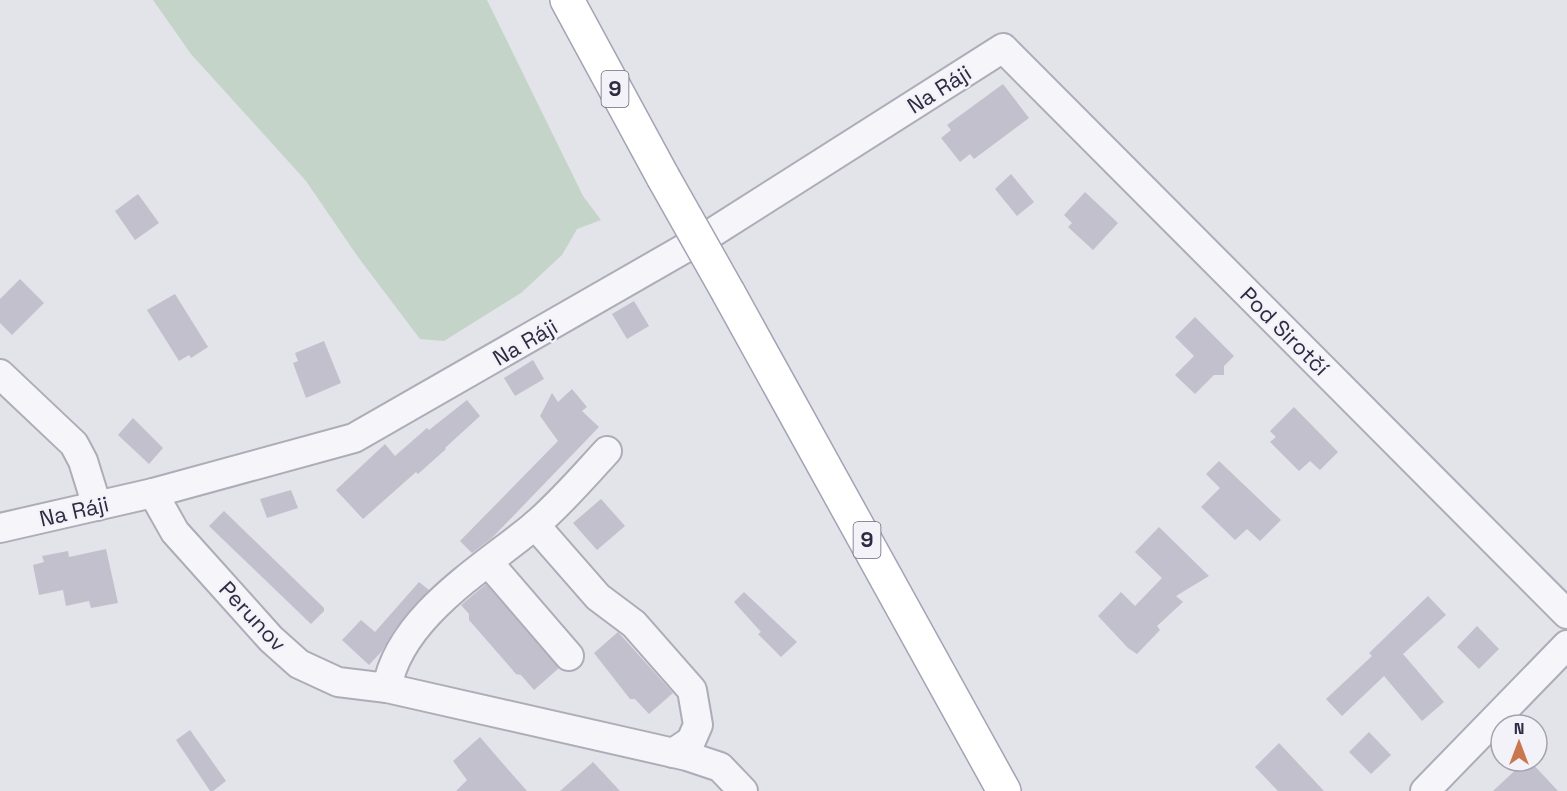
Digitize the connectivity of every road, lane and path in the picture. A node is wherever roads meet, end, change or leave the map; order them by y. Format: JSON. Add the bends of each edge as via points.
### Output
{"nodes":[{"id":1,"x":567,"y":0,"type":"edge"},
{"id":2,"x":1003,"y":48,"type":"joint"},
{"id":3,"x":0,"y":374,"type":"edge"},
{"id":4,"x":607,"y":451,"type":"dead end"},
{"id":5,"x":153,"y":493,"type":"junction"},
{"id":6,"x":97,"y":506,"type":"junction"},
{"id":7,"x":535,"y":525,"type":"junction"},
{"id":8,"x":0,"y":528,"type":"edge"},
{"id":9,"x":488,"y":562,"type":"junction"},
{"id":10,"x":1567,"y":614,"type":"edge"},
{"id":11,"x":1567,"y":645,"type":"edge"},
{"id":12,"x":570,"y":656,"type":"dead end"},
{"id":13,"x":387,"y":688,"type":"junction"},
{"id":14,"x":673,"y":753,"type":"junction"},
{"id":15,"x":743,"y":791,"type":"edge"},
{"id":16,"x":1004,"y":791,"type":"edge"},
{"id":17,"x":1425,"y":791,"type":"edge"}],
"edges":[{"from":1,"to":16,"type":"main road","number":"9","bridge":true},
{"from":2,"to":5,"type":"street","name":"Na Ráji","via":[[715,231],[354,438]]},
{"from":2,"to":10,"type":"street","name":"Pod Sirotčí"},
{"from":3,"to":6,"type":"street","via":[[74,444]]},
{"from":4,"to":7,"type":"street"},
{"from":5,"to":6,"type":"street","name":"Na Ráji"},
{"from":5,"to":13,"type":"street","name":"Perunov","via":[[175,532],[271,639],[299,664],[338,682]]},
{"from":6,"to":8,"type":"street","name":"Na Ráji"},
{"from":7,"to":9,"type":"street"},
{"from":7,"to":14,"type":"street","via":[[598,597],[634,624],[692,690],[698,725],[691,741]]},
{"from":9,"to":12,"type":"street"},
{"from":9,"to":13,"type":"street","via":[[456,587],[410,636],[390,668]]},
{"from":11,"to":17,"type":"street"},
{"from":13,"to":14,"type":"street","name":"Perunov"},
{"from":14,"to":15,"type":"street","name":"Perunov","via":[[720,767]]}]}
